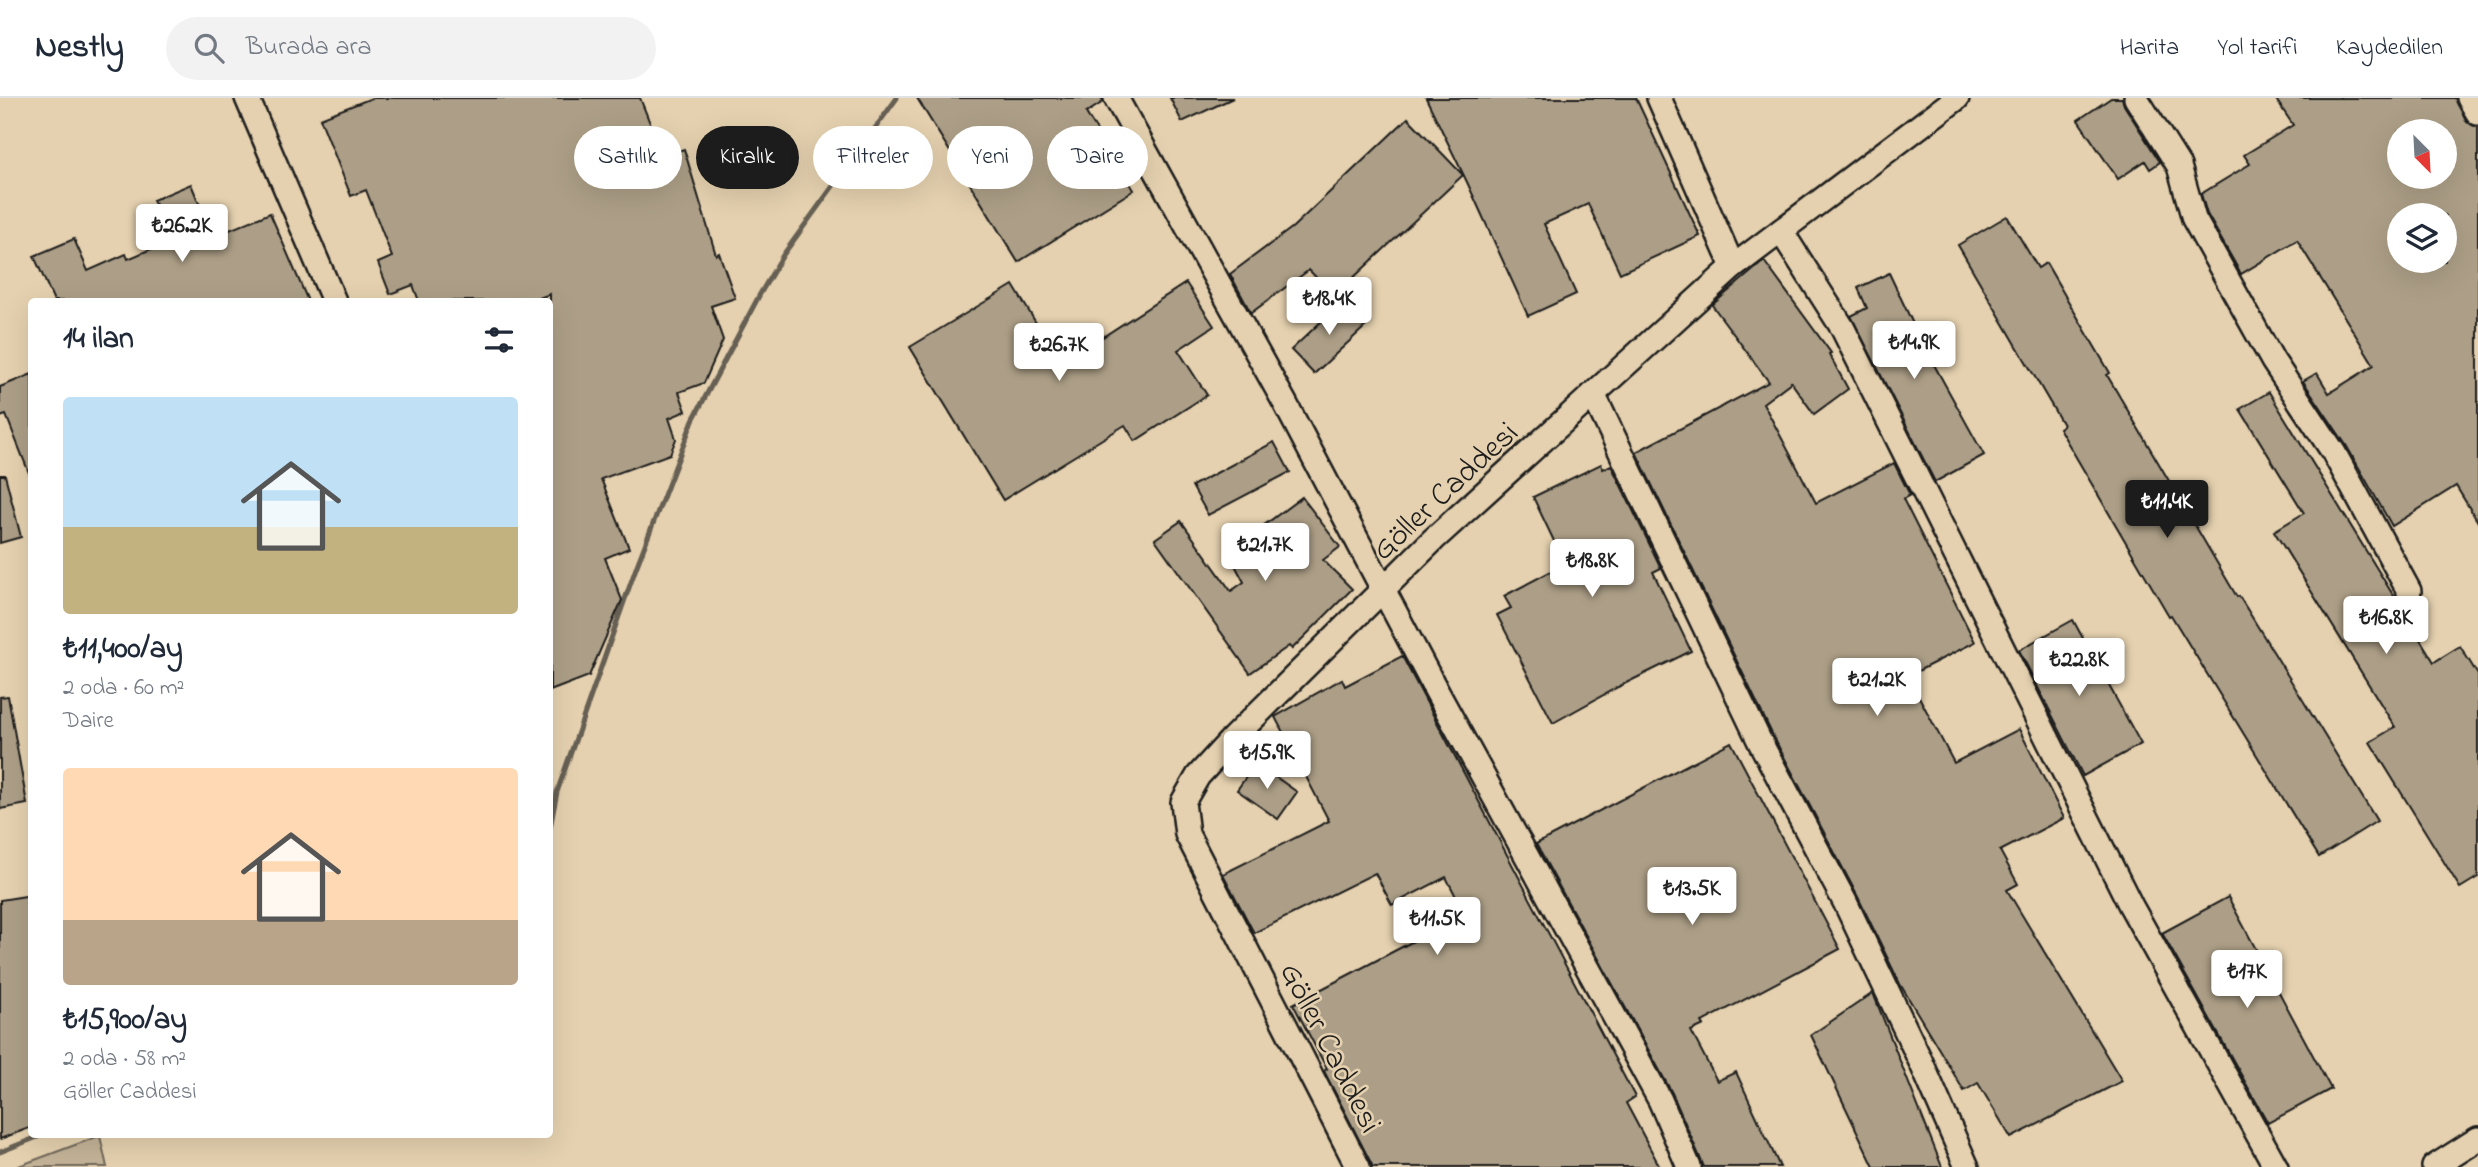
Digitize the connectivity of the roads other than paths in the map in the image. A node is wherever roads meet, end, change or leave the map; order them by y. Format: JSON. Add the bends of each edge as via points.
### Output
{"nodes":[{"id":1,"x":247,"y":98,"type":"edge"},
{"id":2,"x":1116,"y":98,"type":"edge"},
{"id":3,"x":1658,"y":98,"type":"edge"},
{"id":4,"x":1957,"y":98,"type":"edge"},
{"id":5,"x":2136,"y":98,"type":"edge"},
{"id":6,"x":2469,"y":98,"type":"edge"},
{"id":7,"x":2478,"y":113,"type":"edge"},
{"id":8,"x":1781,"y":231,"type":"junction"},
{"id":9,"x":1734,"y":267,"type":"junction"},
{"id":10,"x":333,"y":298,"type":"edge"},
{"id":11,"x":1593,"y":394,"type":"junction"},
{"id":12,"x":1384,"y":590,"type":"junction"},
{"id":13,"x":2409,"y":591,"type":"dead end"},
{"id":14,"x":2478,"y":1139,"type":"edge"},
{"id":15,"x":1358,"y":1167,"type":"edge"},
{"id":16,"x":1689,"y":1167,"type":"edge"},
{"id":17,"x":1967,"y":1167,"type":"edge"},
{"id":18,"x":2276,"y":1167,"type":"edge"},
{"id":19,"x":2434,"y":1167,"type":"edge"}],
"edges":[{"from":1,"to":10,"type":"street"},
{"from":2,"to":12,"type":"street"},
{"from":3,"to":9,"type":"street"},
{"from":4,"to":8,"type":"street","name":"Göller Caddesi"},
{"from":5,"to":13,"type":"street","via":[[2179,166],[2194,219],[2273,361],[2334,453]]},
{"from":6,"to":7,"type":"street"},
{"from":8,"to":9,"type":"street","name":"Göller Caddesi"},
{"from":8,"to":18,"type":"street","via":[[1842,327],[2131,906]]},
{"from":9,"to":11,"type":"street","name":"Göller Caddesi"},
{"from":11,"to":12,"type":"street","name":"Göller Caddesi"},
{"from":11,"to":17,"type":"street","via":[[1760,742],[1845,902]]},
{"from":12,"to":15,"type":"street","name":"Göller Caddesi","via":[[1232,739],[1198,776],[1183,802],[1187,834]]},
{"from":12,"to":16,"type":"street","via":[[1660,1100]]},
{"from":14,"to":19,"type":"street"}]}
